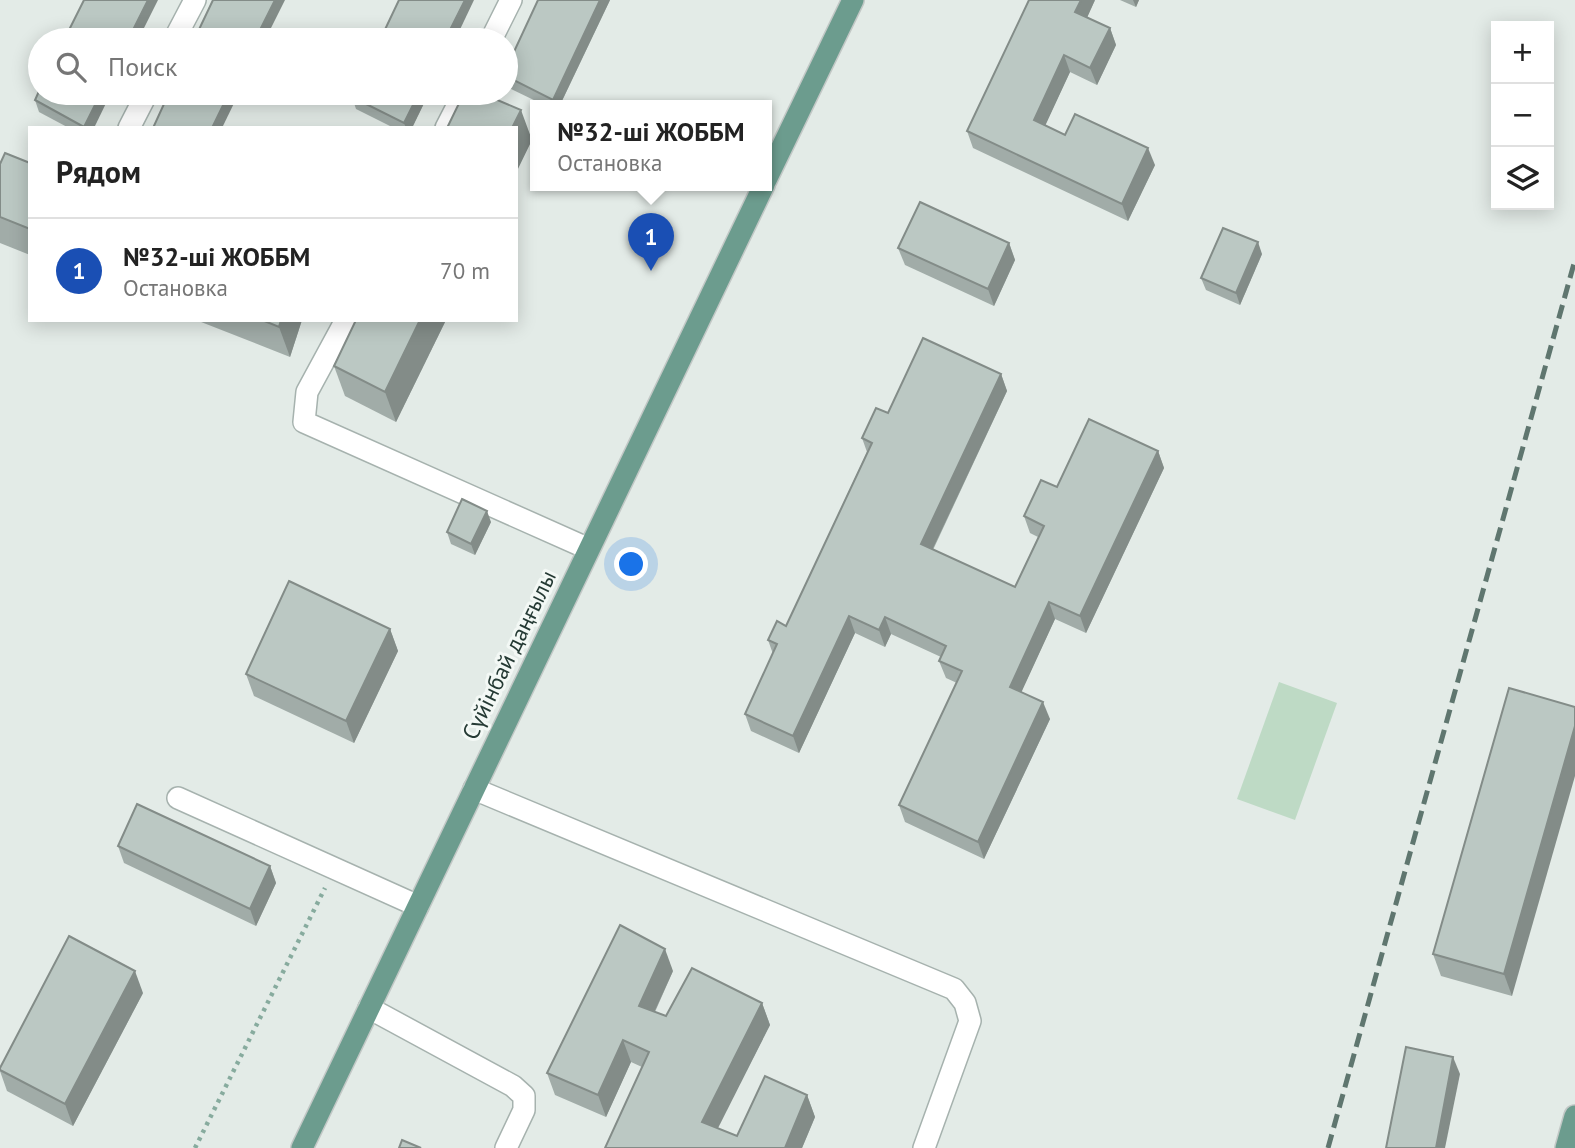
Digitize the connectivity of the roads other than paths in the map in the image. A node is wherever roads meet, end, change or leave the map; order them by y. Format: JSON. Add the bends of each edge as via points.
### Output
{"nodes":[{"id":1,"x":195,"y":0,"type":"edge"},
{"id":2,"x":512,"y":0,"type":"edge"},
{"id":3,"x":853,"y":0,"type":"edge"},
{"id":4,"x":180,"y":28,"type":"edge"},
{"id":5,"x":497,"y":28,"type":"edge"},
{"id":6,"x":141,"y":105,"type":"edge"},
{"id":7,"x":458,"y":105,"type":"edge"},
{"id":8,"x":130,"y":126,"type":"edge"},
{"id":9,"x":447,"y":126,"type":"edge"},
{"id":10,"x":772,"y":168,"type":"edge"},
{"id":11,"x":761,"y":191,"type":"edge"},
{"id":12,"x":345,"y":322,"type":"edge"},
{"id":13,"x":589,"y":549,"type":"junction"},
{"id":14,"x":474,"y":789,"type":"junction"},
{"id":15,"x":178,"y":798,"type":"dead end"},
{"id":16,"x":418,"y":906,"type":"junction"},
{"id":17,"x":369,"y":1008,"type":"junction"},
{"id":18,"x":1575,"y":1116,"type":"edge"},
{"id":19,"x":302,"y":1148,"type":"edge"},
{"id":20,"x":506,"y":1148,"type":"edge"},
{"id":21,"x":924,"y":1148,"type":"edge"},
{"id":22,"x":1566,"y":1148,"type":"edge"}],
"edges":[{"from":1,"to":4,"type":"lane"},
{"from":2,"to":5,"type":"lane"},
{"from":3,"to":10,"type":"main road"},
{"from":6,"to":8,"type":"lane"},
{"from":7,"to":9,"type":"lane"},
{"from":11,"to":13,"type":"main road","name":"Сүйінбай даңғылы"},
{"from":12,"to":13,"type":"lane","via":[[307,392],[304,422]]},
{"from":13,"to":14,"type":"main road","name":"Сүйінбай даңғылы"},
{"from":14,"to":16,"type":"main road","name":"Сүйінбай даңғылы"},
{"from":14,"to":21,"type":"lane","via":[[954,989],[965,1003],[970,1021]]},
{"from":15,"to":16,"type":"lane"},
{"from":16,"to":17,"type":"main road","name":"Сүйінбай даңғылы"},
{"from":17,"to":19,"type":"main road","name":"Сүйінбай даңғылы"},
{"from":17,"to":20,"type":"lane","via":[[524,1096],[524,1110]]},
{"from":18,"to":22,"type":"main road"}]}
